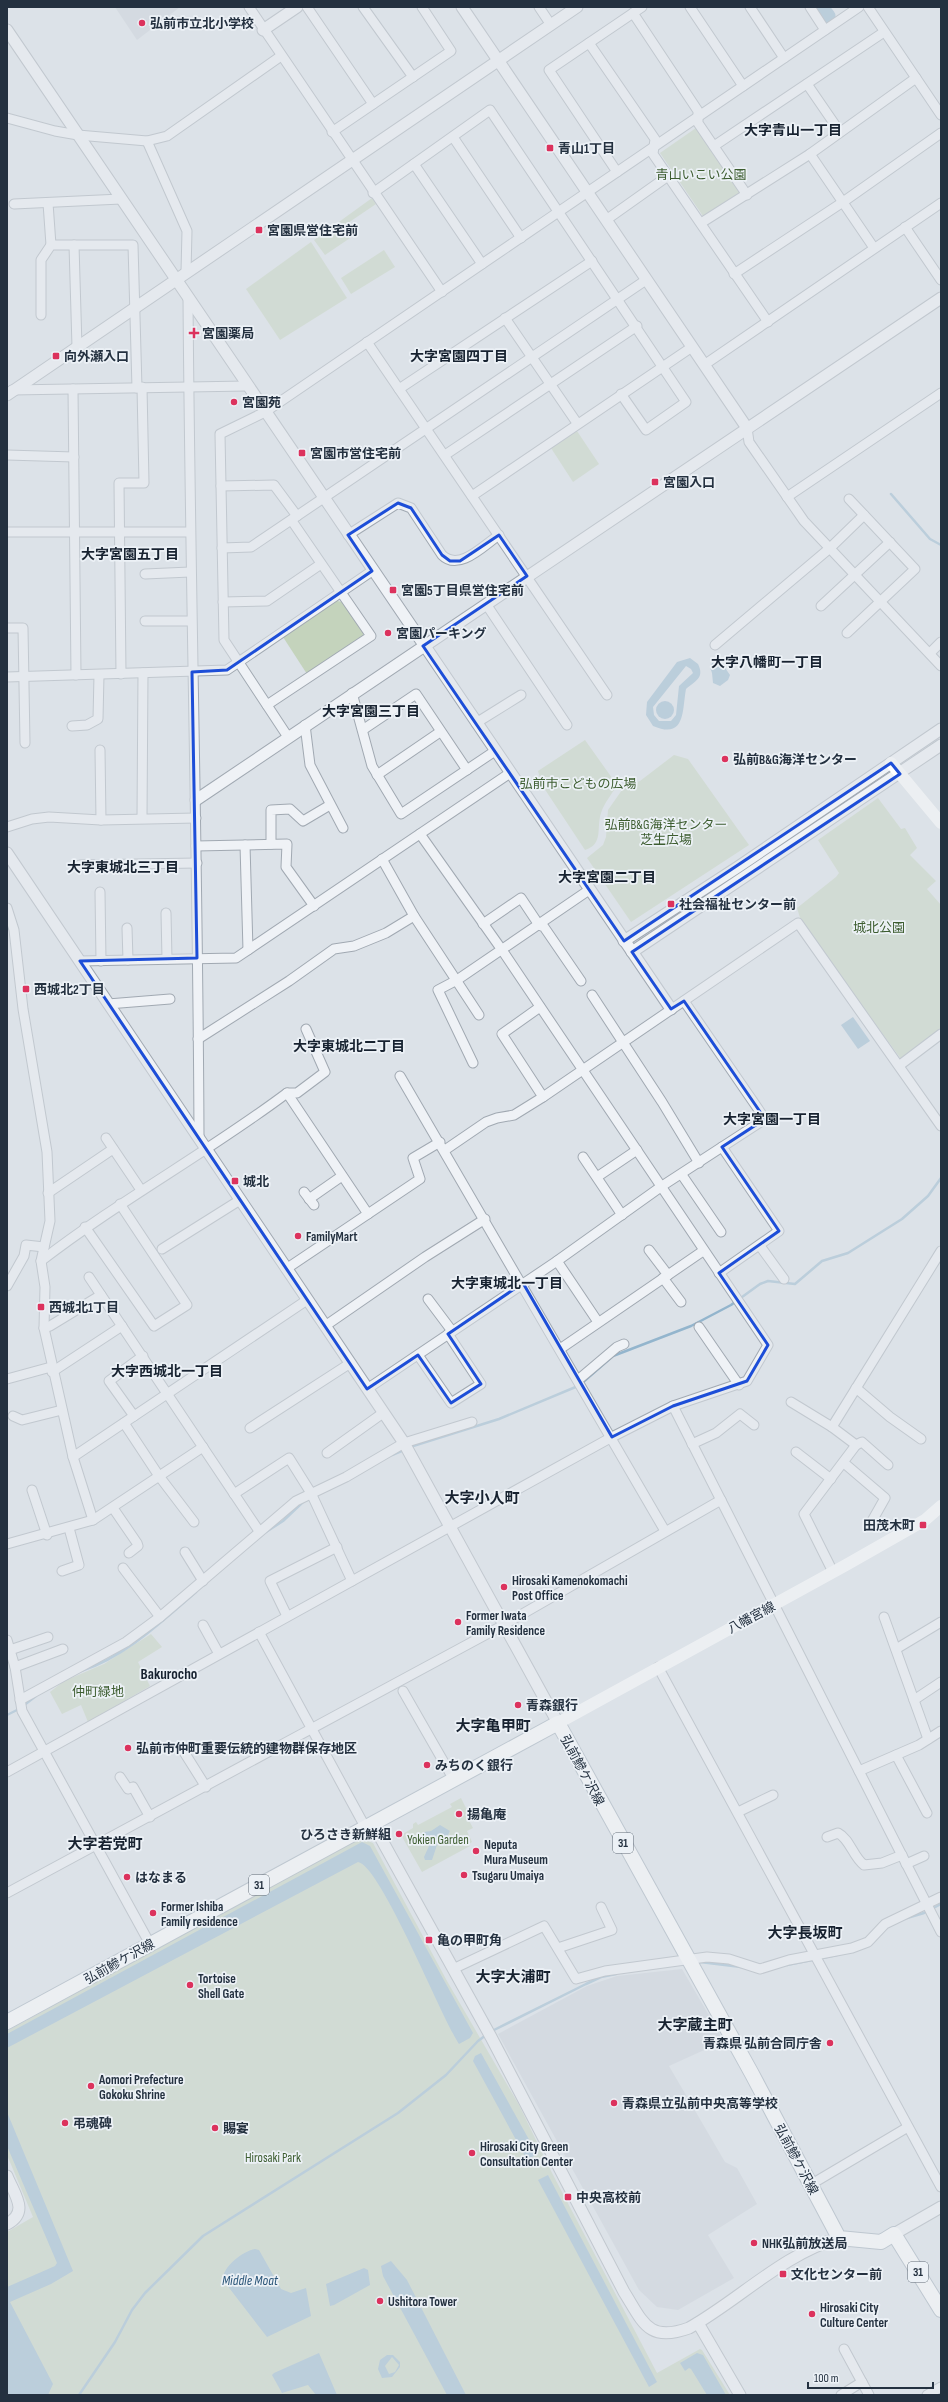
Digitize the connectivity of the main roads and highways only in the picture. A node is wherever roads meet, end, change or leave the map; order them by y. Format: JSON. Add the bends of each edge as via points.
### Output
{"nodes":[{"id":1,"x":891,"y":763,"type":"road end"},
{"id":2,"x":941,"y":822,"type":"edge"},
{"id":3,"x":941,"y":1506,"type":"edge"},
{"id":4,"x":558,"y":1723,"type":"junction"},
{"id":5,"x":7,"y":2022,"type":"edge"},
{"id":6,"x":941,"y":2310,"type":"edge"}],
"edges":[{"from":1,"to":2,"type":"main road"},
{"from":3,"to":4,"type":"main road","name":"八幡宮線","via":[[925,1520]]},
{"from":4,"to":5,"type":"main road","name":"弘前鰺ケ沢線","number":"31"},
{"from":4,"to":6,"type":"main road","name":"弘前鰺ケ沢線","number":"31","via":[[839,2238],[881,2242],[894,2234]]}]}
